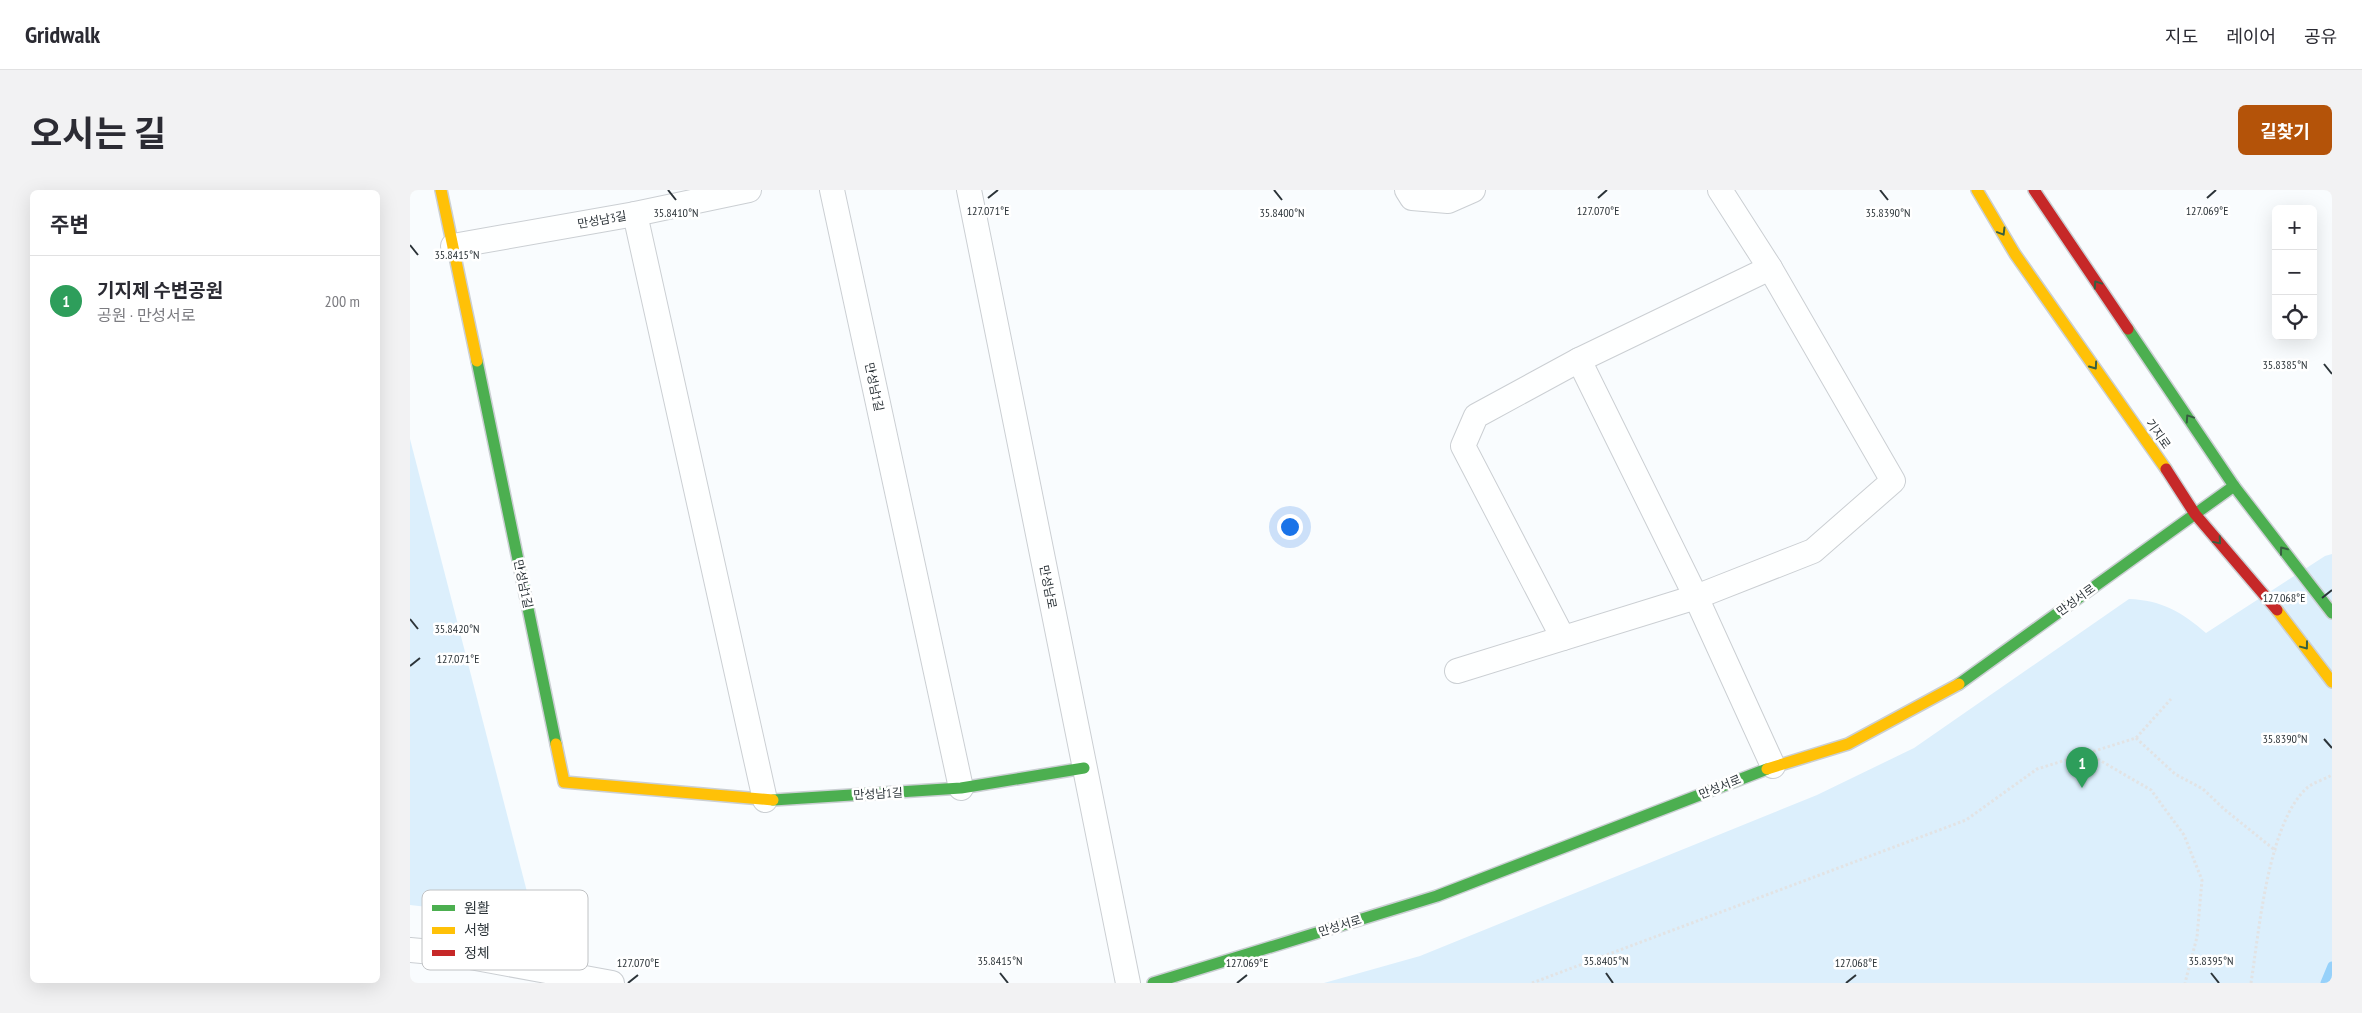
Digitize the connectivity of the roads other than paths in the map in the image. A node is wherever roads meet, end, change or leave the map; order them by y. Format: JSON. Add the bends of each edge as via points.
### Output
{"nodes":[{"id":1,"x":441,"y":190,"type":"edge"},
{"id":2,"x":749,"y":190,"type":"edge"},
{"id":3,"x":832,"y":190,"type":"edge"},
{"id":4,"x":969,"y":190,"type":"edge"},
{"id":5,"x":1407,"y":190,"type":"edge"},
{"id":6,"x":1473,"y":190,"type":"edge"},
{"id":7,"x":1720,"y":190,"type":"edge"},
{"id":8,"x":1977,"y":190,"type":"edge"},
{"id":9,"x":2034,"y":190,"type":"edge"},
{"id":10,"x":635,"y":214,"type":"junction"},
{"id":11,"x":453,"y":246,"type":"junction"},
{"id":12,"x":1770,"y":268,"type":"junction"},
{"id":13,"x":1579,"y":360,"type":"junction"},
{"id":14,"x":2234,"y":486,"type":"junction"},
{"id":15,"x":2196,"y":514,"type":"junction"},
{"id":16,"x":1696,"y":597,"type":"junction"},
{"id":17,"x":2332,"y":613,"type":"edge"},
{"id":18,"x":1563,"y":638,"type":"junction"},
{"id":19,"x":1457,"y":672,"type":"dead end"},
{"id":20,"x":2332,"y":682,"type":"edge"},
{"id":21,"x":1773,"y":766,"type":"junction"},
{"id":22,"x":1084,"y":768,"type":"junction"},
{"id":23,"x":962,"y":788,"type":"junction"},
{"id":24,"x":765,"y":800,"type":"junction"},
{"id":25,"x":541,"y":970,"type":"edge"},
{"id":26,"x":612,"y":983,"type":"edge"},
{"id":27,"x":1128,"y":983,"type":"edge"},
{"id":28,"x":1153,"y":983,"type":"edge"}],
"edges":[{"from":1,"to":11,"type":"street","name":"만성남1길"},
{"from":2,"to":10,"type":"street","name":"만성남3길"},
{"from":3,"to":23,"type":"street","name":"만성남1길"},
{"from":4,"to":22,"type":"street","name":"만성남로"},
{"from":5,"to":6,"type":"street","via":[[1412,198],[1448,201]]},
{"from":7,"to":12,"type":"street"},
{"from":8,"to":15,"type":"street","name":"기지로","one_way":true,"via":[[2015,254]]},
{"from":14,"to":9,"type":"street","one_way":true},
{"from":10,"to":11,"type":"street","name":"만성남3길"},
{"from":10,"to":24,"type":"street"},
{"from":11,"to":24,"type":"street","name":"만성남1길","via":[[564,782]]},
{"from":12,"to":13,"type":"street"},
{"from":12,"to":16,"type":"street","via":[[1893,481],[1813,550]]},
{"from":13,"to":16,"type":"street"},
{"from":13,"to":18,"type":"street","via":[[1476,416],[1463,446]]},
{"from":14,"to":15,"type":"street","name":"만성서로"},
{"from":17,"to":14,"type":"street","one_way":true},
{"from":15,"to":20,"type":"street","name":"기지로","one_way":true,"via":[[2278,611]]},
{"from":15,"to":21,"type":"street","name":"만성서로","via":[[1959,684],[1848,744]]},
{"from":16,"to":18,"type":"street"},
{"from":16,"to":21,"type":"street"},
{"from":18,"to":19,"type":"street"},
{"from":21,"to":28,"type":"street","name":"만성서로","via":[[1437,896]]},
{"from":22,"to":23,"type":"street","name":"만성남1길"},
{"from":22,"to":27,"type":"street","name":"만성남로"},
{"from":23,"to":24,"type":"street","name":"만성남1길"},
{"from":25,"to":26,"type":"street"}]}
